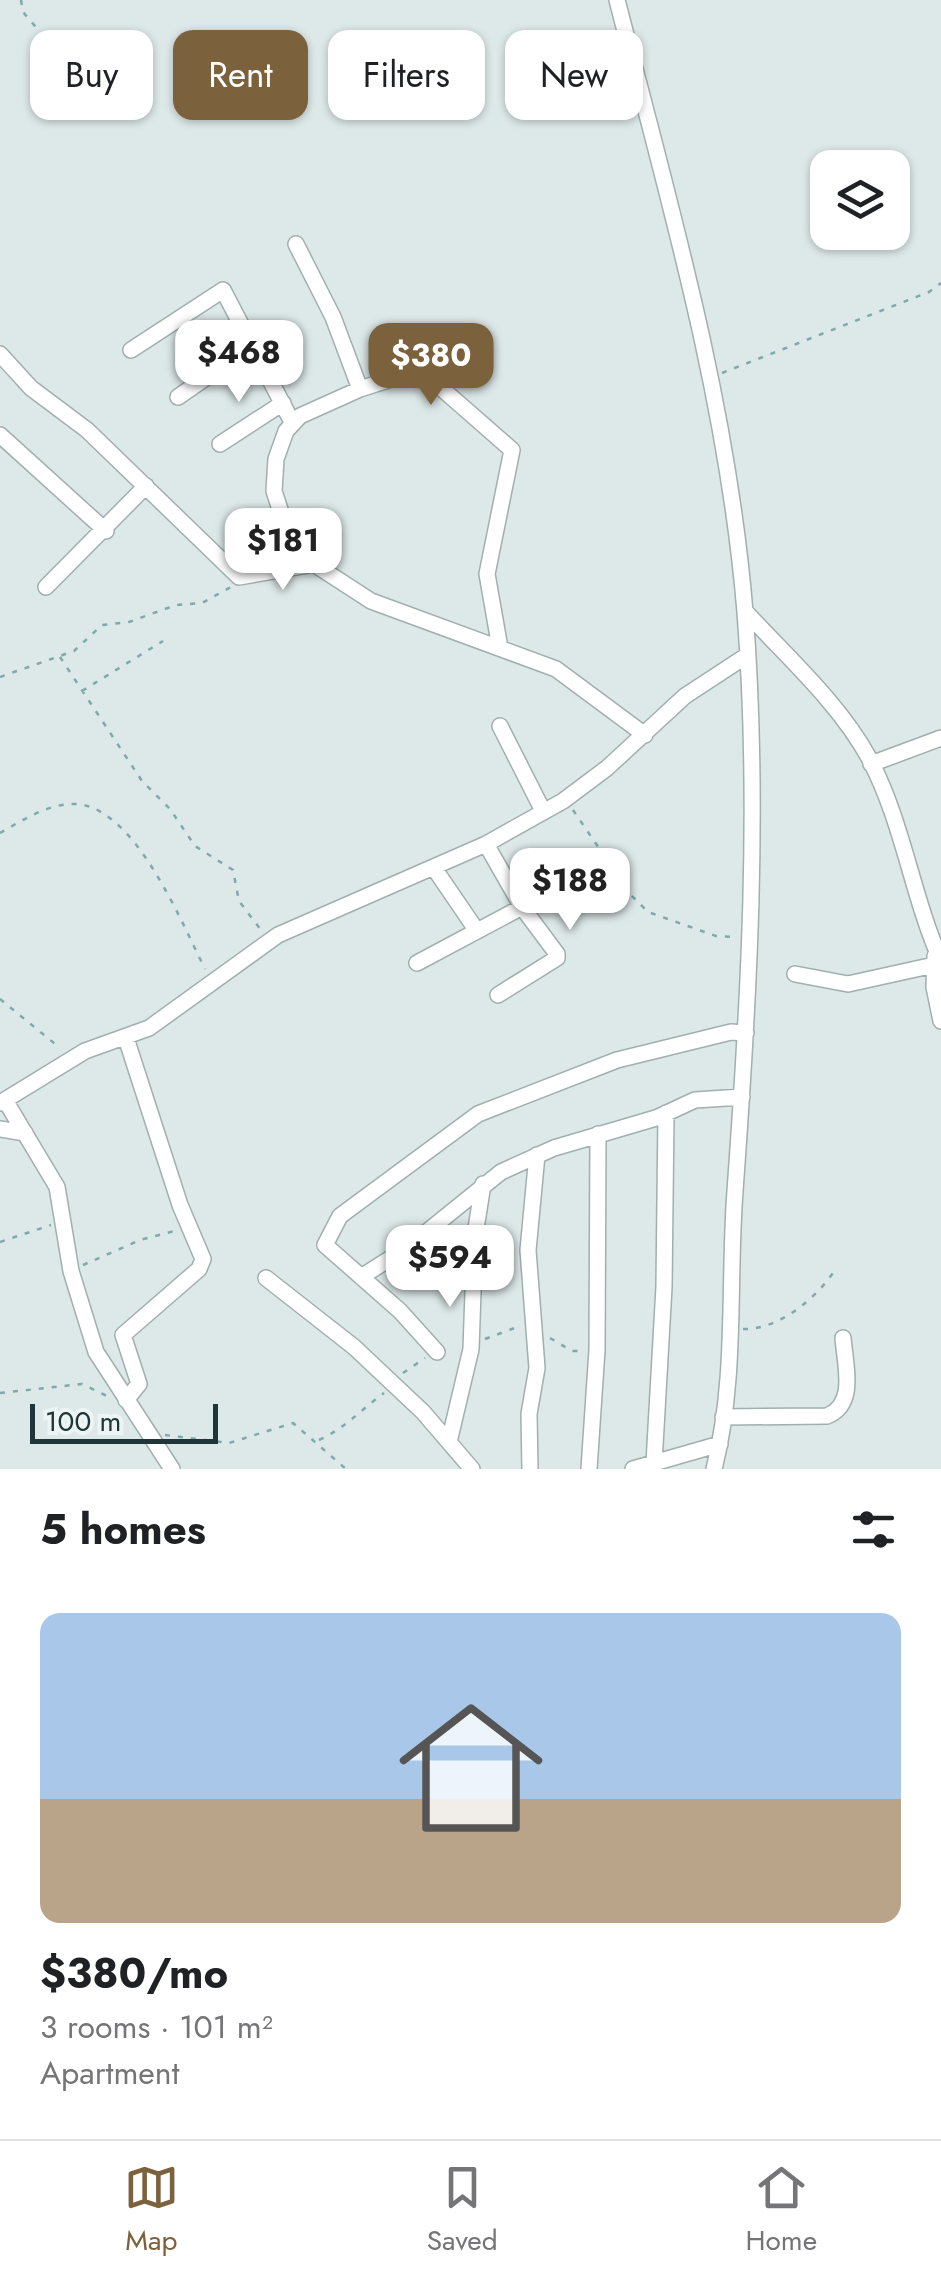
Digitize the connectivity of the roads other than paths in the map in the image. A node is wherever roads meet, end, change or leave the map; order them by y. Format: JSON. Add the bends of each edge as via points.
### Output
{"nodes":[{"id":1,"x":617,"y":0,"type":"edge"},
{"id":2,"x":296,"y":244,"type":"dead end"},
{"id":3,"x":253,"y":345,"type":"junction"},
{"id":4,"x":132,"y":350,"type":"dead end"},
{"id":5,"x":0,"y":354,"type":"edge"},
{"id":6,"x":360,"y":389,"type":"junction"},
{"id":7,"x":178,"y":397,"type":"dead end"},
{"id":8,"x":282,"y":403,"type":"junction"},
{"id":9,"x":292,"y":422,"type":"junction"},
{"id":10,"x":0,"y":436,"type":"edge"},
{"id":11,"x":220,"y":444,"type":"dead end"},
{"id":12,"x":146,"y":486,"type":"junction"},
{"id":13,"x":106,"y":531,"type":"junction"},
{"id":14,"x":325,"y":570,"type":"junction"},
{"id":15,"x":46,"y":586,"type":"dead end"},
{"id":16,"x":745,"y":611,"type":"junction"},
{"id":17,"x":500,"y":648,"type":"junction"},
{"id":18,"x":746,"y":656,"type":"junction"},
{"id":19,"x":500,"y":726,"type":"dead end"},
{"id":20,"x":644,"y":735,"type":"junction"},
{"id":21,"x":941,"y":738,"type":"edge"},
{"id":22,"x":872,"y":764,"type":"junction"},
{"id":23,"x":543,"y":811,"type":"junction"},
{"id":24,"x":486,"y":844,"type":"junction"},
{"id":25,"x":434,"y":868,"type":"junction"},
{"id":26,"x":522,"y":906,"type":"junction"},
{"id":27,"x":478,"y":931,"type":"junction"},
{"id":28,"x":937,"y":958,"type":"edge"},
{"id":29,"x":417,"y":963,"type":"dead end"},
{"id":30,"x":794,"y":974,"type":"dead end"},
{"id":31,"x":498,"y":994,"type":"dead end"},
{"id":32,"x":941,"y":1021,"type":"edge"},
{"id":33,"x":746,"y":1033,"type":"junction"},
{"id":34,"x":126,"y":1038,"type":"junction"},
{"id":35,"x":742,"y":1097,"type":"junction"},
{"id":36,"x":2,"y":1101,"type":"edge"},
{"id":37,"x":666,"y":1114,"type":"junction"},
{"id":38,"x":0,"y":1129,"type":"edge"},
{"id":39,"x":25,"y":1134,"type":"junction"},
{"id":40,"x":598,"y":1134,"type":"junction"},
{"id":41,"x":538,"y":1156,"type":"junction"},
{"id":42,"x":483,"y":1184,"type":"junction"},
{"id":43,"x":361,"y":1277,"type":"junction"},
{"id":44,"x":266,"y":1278,"type":"dead end"},
{"id":45,"x":843,"y":1338,"type":"dead end"},
{"id":46,"x":437,"y":1352,"type":"dead end"},
{"id":47,"x":120,"y":1401,"type":"junction"},
{"id":48,"x":723,"y":1417,"type":"junction"},
{"id":49,"x":448,"y":1442,"type":"junction"},
{"id":50,"x":720,"y":1444,"type":"junction"},
{"id":51,"x":654,"y":1463,"type":"junction"},
{"id":52,"x":172,"y":1469,"type":"edge"},
{"id":53,"x":472,"y":1469,"type":"edge"},
{"id":54,"x":530,"y":1469,"type":"edge"},
{"id":55,"x":589,"y":1469,"type":"edge"},
{"id":56,"x":633,"y":1469,"type":"edge"},
{"id":57,"x":714,"y":1469,"type":"edge"}],
"edges":[{"from":1,"to":16,"type":"street","via":[[712,378]]},
{"from":2,"to":6,"type":"street"},
{"from":3,"to":4,"type":"street","via":[[223,290]]},
{"from":3,"to":7,"type":"street"},
{"from":3,"to":8,"type":"street"},
{"from":5,"to":12,"type":"street"},
{"from":6,"to":9,"type":"street"},
{"from":6,"to":17,"type":"street","via":[[424,372],[512,450],[487,574]]},
{"from":8,"to":9,"type":"street"},
{"from":8,"to":11,"type":"street"},
{"from":9,"to":14,"type":"street","via":[[276,459],[274,491],[290,540]]},
{"from":10,"to":13,"type":"street"},
{"from":12,"to":13,"type":"street"},
{"from":12,"to":14,"type":"street","via":[[235,574],[246,579],[307,563]]},
{"from":13,"to":15,"type":"street"},
{"from":14,"to":17,"type":"street","via":[[372,602]]},
{"from":16,"to":18,"type":"street"},
{"from":16,"to":22,"type":"street","via":[[832,707]]},
{"from":17,"to":20,"type":"street","via":[[569,676]]},
{"from":18,"to":20,"type":"street","via":[[684,696]]},
{"from":18,"to":33,"type":"street","via":[[754,755]]},
{"from":19,"to":23,"type":"street"},
{"from":20,"to":23,"type":"street"},
{"from":21,"to":22,"type":"street"},
{"from":22,"to":28,"type":"street"},
{"from":23,"to":24,"type":"street"},
{"from":24,"to":25,"type":"street"},
{"from":24,"to":26,"type":"street"},
{"from":25,"to":27,"type":"street"},
{"from":25,"to":34,"type":"street","via":[[271,940],[164,1019]]},
{"from":26,"to":27,"type":"street"},
{"from":26,"to":31,"type":"street","via":[[557,958]]},
{"from":27,"to":29,"type":"street"},
{"from":28,"to":30,"type":"street","via":[[848,984]]},
{"from":28,"to":32,"type":"street"},
{"from":33,"to":35,"type":"street"},
{"from":33,"to":43,"type":"street","via":[[617,1060],[539,1086],[462,1123],[336,1220],[324,1244]]},
{"from":34,"to":36,"type":"street","via":[[72,1059]]},
{"from":34,"to":47,"type":"street","via":[[202,1255],[198,1269],[123,1335],[139,1384]]},
{"from":35,"to":37,"type":"street","via":[[695,1100]]},
{"from":35,"to":48,"type":"street"},
{"from":36,"to":39,"type":"street"},
{"from":37,"to":40,"type":"street"},
{"from":37,"to":51,"type":"street"},
{"from":38,"to":39,"type":"street"},
{"from":39,"to":47,"type":"street","via":[[57,1186],[71,1271],[96,1352]]},
{"from":40,"to":41,"type":"street"},
{"from":40,"to":55,"type":"street"},
{"from":41,"to":42,"type":"street"},
{"from":41,"to":54,"type":"street","via":[[528,1250],[535,1330]]},
{"from":42,"to":43,"type":"street"},
{"from":42,"to":49,"type":"street","via":[[471,1342]]},
{"from":43,"to":46,"type":"street"},
{"from":44,"to":49,"type":"street","via":[[338,1332]]},
{"from":45,"to":48,"type":"street","via":[[847,1396],[839,1411]]},
{"from":47,"to":52,"type":"street"},
{"from":48,"to":50,"type":"street"},
{"from":49,"to":53,"type":"street"},
{"from":50,"to":51,"type":"street"},
{"from":50,"to":57,"type":"street"},
{"from":51,"to":56,"type":"street"}]}
